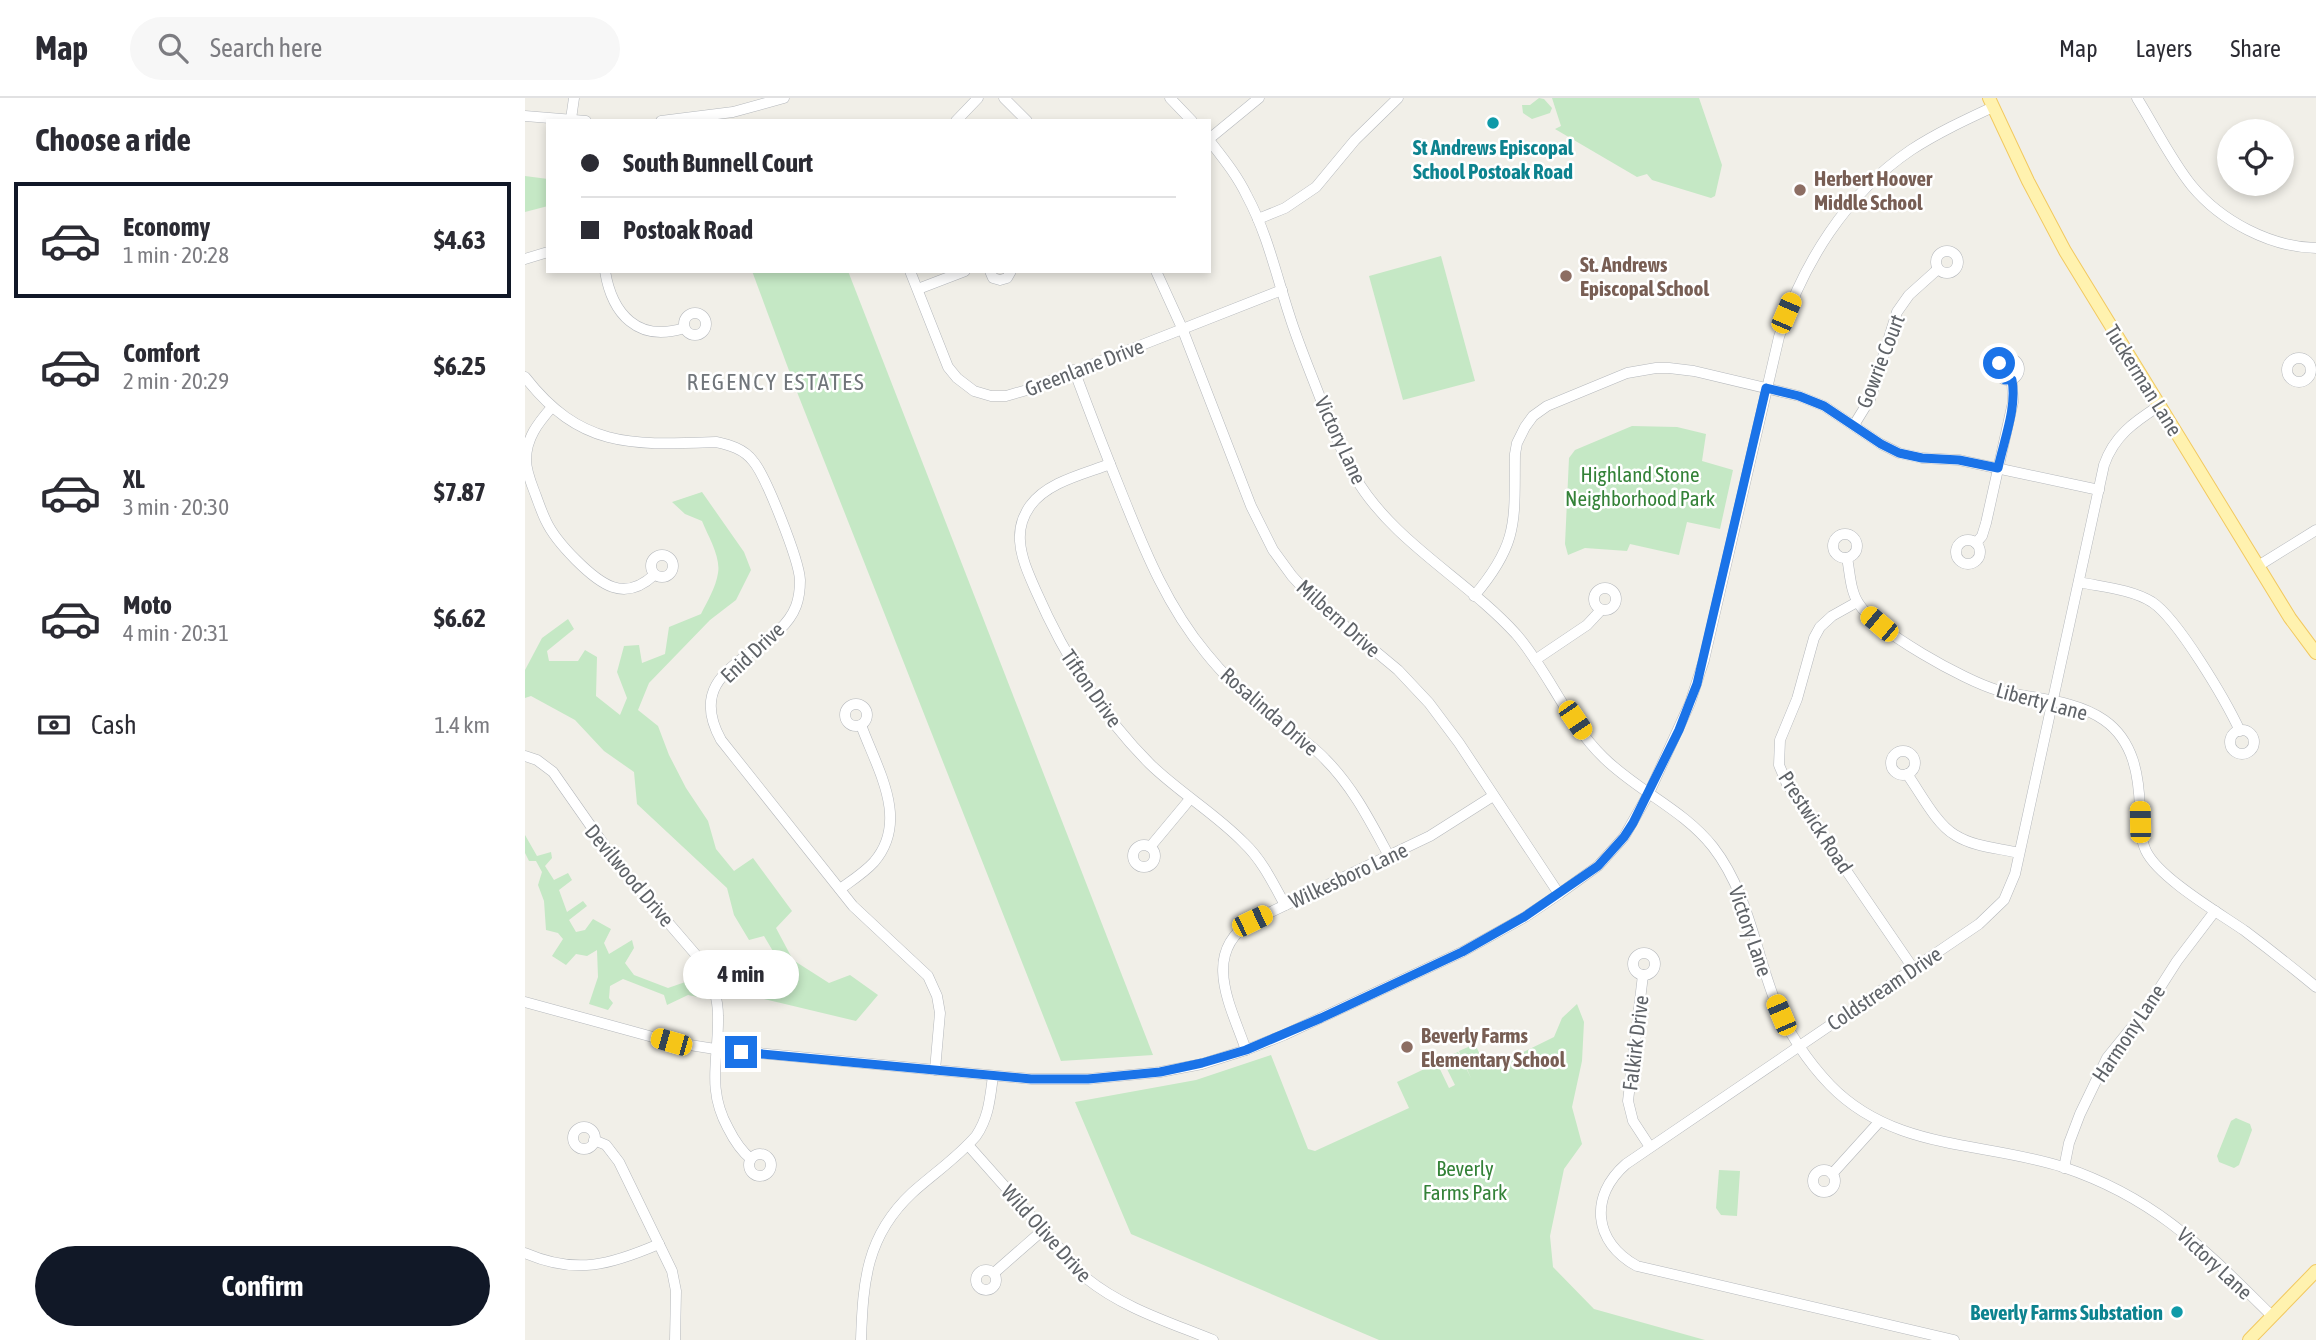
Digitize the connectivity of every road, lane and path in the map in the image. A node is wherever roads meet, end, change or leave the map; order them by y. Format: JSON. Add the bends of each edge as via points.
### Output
{"nodes":[{"id":1,"x":574,"y":98,"type":"edge"},
{"id":2,"x":784,"y":98,"type":"edge"},
{"id":3,"x":978,"y":98,"type":"edge"},
{"id":4,"x":1004,"y":98,"type":"edge"},
{"id":5,"x":1170,"y":98,"type":"edge"},
{"id":6,"x":1259,"y":98,"type":"edge"},
{"id":7,"x":1398,"y":98,"type":"edge"},
{"id":8,"x":2137,"y":98,"type":"edge"},
{"id":9,"x":1991,"y":103,"type":"edge"},
{"id":10,"x":525,"y":116,"type":"edge"},
{"id":11,"x":560,"y":119,"type":"edge"},
{"id":12,"x":572,"y":119,"type":"edge"},
{"id":13,"x":676,"y":119,"type":"edge"},
{"id":14,"x":958,"y":119,"type":"edge"},
{"id":15,"x":1025,"y":119,"type":"edge"},
{"id":16,"x":1190,"y":119,"type":"edge"},
{"id":17,"x":1211,"y":138,"type":"edge"},
{"id":18,"x":1211,"y":143,"type":"edge"},
{"id":19,"x":1258,"y":219,"type":"junction"},
{"id":20,"x":2316,"y":248,"type":"edge"},
{"id":21,"x":546,"y":253,"type":"edge"},
{"id":22,"x":525,"y":259,"type":"edge"},
{"id":23,"x":1938,"y":270,"type":"dead end"},
{"id":24,"x":606,"y":273,"type":"edge"},
{"id":25,"x":911,"y":273,"type":"edge"},
{"id":26,"x":960,"y":273,"type":"edge"},
{"id":27,"x":991,"y":273,"type":"edge"},
{"id":28,"x":1010,"y":273,"type":"edge"},
{"id":29,"x":1157,"y":273,"type":"edge"},
{"id":30,"x":918,"y":289,"type":"junction"},
{"id":31,"x":1282,"y":290,"type":"junction"},
{"id":32,"x":684,"y":328,"type":"dead end"},
{"id":33,"x":1182,"y":328,"type":"junction"},
{"id":34,"x":1074,"y":370,"type":"junction"},
{"id":35,"x":525,"y":377,"type":"edge"},
{"id":36,"x":2012,"y":380,"type":"dead end"},
{"id":37,"x":1766,"y":388,"type":"junction"},
{"id":38,"x":2159,"y":406,"type":"junction"},
{"id":39,"x":552,"y":407,"type":"junction"},
{"id":40,"x":1854,"y":425,"type":"junction"},
{"id":41,"x":1110,"y":464,"type":"junction"},
{"id":42,"x":1998,"y":468,"type":"junction"},
{"id":43,"x":2099,"y":490,"type":"junction"},
{"id":44,"x":2316,"y":530,"type":"edge"},
{"id":45,"x":1976,"y":543,"type":"dead end"},
{"id":46,"x":1847,"y":558,"type":"dead end"},
{"id":47,"x":2258,"y":566,"type":"junction"},
{"id":48,"x":655,"y":575,"type":"dead end"},
{"id":49,"x":2079,"y":582,"type":"junction"},
{"id":50,"x":1474,"y":596,"type":"junction"},
{"id":51,"x":1857,"y":602,"type":"junction"},
{"id":52,"x":1601,"y":610,"type":"dead end"},
{"id":53,"x":2316,"y":653,"type":"edge"},
{"id":54,"x":1535,"y":660,"type":"junction"},
{"id":55,"x":2052,"y":702,"type":"junction"},
{"id":56,"x":861,"y":725,"type":"dead end"},
{"id":57,"x":2240,"y":731,"type":"dead end"},
{"id":58,"x":525,"y":756,"type":"edge"},
{"id":59,"x":1907,"y":774,"type":"dead end"},
{"id":60,"x":1649,"y":793,"type":"junction"},
{"id":61,"x":1493,"y":796,"type":"junction"},
{"id":62,"x":1190,"y":799,"type":"junction"},
{"id":63,"x":1150,"y":847,"type":"dead end"},
{"id":64,"x":2019,"y":853,"type":"junction"},
{"id":65,"x":1389,"y":856,"type":"junction"},
{"id":66,"x":840,"y":889,"type":"junction"},
{"id":67,"x":1559,"y":894,"type":"junction"},
{"id":68,"x":1285,"y":905,"type":"junction"},
{"id":69,"x":2215,"y":911,"type":"junction"},
{"id":70,"x":1913,"y":968,"type":"junction"},
{"id":71,"x":1643,"y":975,"type":"dead end"},
{"id":72,"x":2316,"y":987,"type":"edge"},
{"id":73,"x":525,"y":1002,"type":"edge"},
{"id":74,"x":1800,"y":1046,"type":"junction"},
{"id":75,"x":715,"y":1049,"type":"junction"},
{"id":76,"x":1246,"y":1050,"type":"junction"},
{"id":77,"x":935,"y":1070,"type":"junction"},
{"id":78,"x":993,"y":1076,"type":"junction"},
{"id":79,"x":1879,"y":1122,"type":"junction"},
{"id":80,"x":594,"y":1140,"type":"dead end"},
{"id":81,"x":968,"y":1145,"type":"junction"},
{"id":82,"x":1650,"y":1147,"type":"junction"},
{"id":83,"x":751,"y":1158,"type":"dead end"},
{"id":84,"x":2064,"y":1168,"type":"junction"},
{"id":85,"x":1832,"y":1174,"type":"dead end"},
{"id":86,"x":1043,"y":1230,"type":"junction"},
{"id":87,"x":659,"y":1244,"type":"junction"},
{"id":88,"x":525,"y":1254,"type":"edge"},
{"id":89,"x":2316,"y":1271,"type":"edge"},
{"id":90,"x":994,"y":1273,"type":"dead end"},
{"id":91,"x":2271,"y":1316,"type":"junction"},
{"id":92,"x":675,"y":1340,"type":"edge"},
{"id":93,"x":861,"y":1340,"type":"edge"},
{"id":94,"x":1213,"y":1340,"type":"edge"},
{"id":95,"x":1954,"y":1340,"type":"edge"},
{"id":96,"x":2249,"y":1340,"type":"edge"}],
"edges":[{"from":1,"to":12,"type":"street"},
{"from":2,"to":13,"type":"street","via":[[733,112]]},
{"from":3,"to":14,"type":"street"},
{"from":4,"to":15,"type":"street"},
{"from":5,"to":16,"type":"street"},
{"from":6,"to":17,"type":"street"},
{"from":7,"to":19,"type":"street","via":[[1316,187]]},
{"from":8,"to":20,"type":"street","via":[[2186,178],[2206,201],[2260,235]]},
{"from":9,"to":37,"type":"street","via":[[1910,151],[1843,214],[1796,290]]},
{"from":9,"to":38,"type":"main road","name":"Tuckerman Lane","via":[[2065,251]]},
{"from":10,"to":11,"type":"street"},
{"from":18,"to":19,"type":"street","name":"Victory Lane","via":[[1237,177]]},
{"from":19,"to":31,"type":"street","name":"Victory Lane"},
{"from":21,"to":22,"type":"street"},
{"from":23,"to":40,"type":"street","name":"Gowrie Court","via":[[1897,312],[1874,390]]},
{"from":24,"to":32,"type":"street","via":[[612,297],[633,324],[655,332]]},
{"from":25,"to":30,"type":"street","name":"Greenlane Drive"},
{"from":26,"to":30,"type":"street"},
{"from":27,"to":28,"type":"street","via":[[1000,280]]},
{"from":29,"to":33,"type":"street","name":"Milbern Drive"},
{"from":30,"to":34,"type":"street","name":"Greenlane Drive","via":[[948,367],[974,391],[1006,396]]},
{"from":31,"to":33,"type":"street","name":"Greenlane Drive"},
{"from":31,"to":50,"type":"street","name":"Victory Lane","via":[[1328,417],[1359,483],[1389,521]]},
{"from":33,"to":34,"type":"street","name":"Greenlane Drive"},
{"from":33,"to":61,"type":"street","name":"Milbern Drive","via":[[1251,506],[1273,550],[1315,601],[1420,692]]},
{"from":34,"to":41,"type":"street","name":"Rosalinda Drive"},
{"from":35,"to":39,"type":"street","name":"Enid Drive"},
{"from":36,"to":42,"type":"street","via":[[2013,402]]},
{"from":37,"to":40,"type":"street","via":[[1824,406]]},
{"from":37,"to":50,"type":"street","via":[[1656,368],[1627,373],[1540,411],[1516,446],[1510,541]]},
{"from":37,"to":60,"type":"street","via":[[1697,684]]},
{"from":38,"to":43,"type":"street","name":"Coldstream Drive","via":[[2113,445]]},
{"from":38,"to":47,"type":"main road","name":"Tuckerman Lane"},
{"from":39,"to":48,"type":"street","via":[[532,432],[526,460],[553,533],[607,585],[632,588]]},
{"from":39,"to":66,"type":"street","name":"Enid Drive","via":[[575,424],[614,440],[727,444],[747,454],[761,474],[798,569],[799,595],[787,621],[723,674],[712,696],[712,719],[721,740]]},
{"from":40,"to":42,"type":"street","via":[[1899,453]]},
{"from":41,"to":62,"type":"street","name":"Tifton Drive","via":[[1039,496],[1022,523],[1021,552],[1053,629],[1080,677],[1131,743]]},
{"from":41,"to":65,"type":"street","name":"Rosalinda Drive","via":[[1158,580],[1190,633],[1239,689],[1342,778]]},
{"from":42,"to":43,"type":"street"},
{"from":42,"to":45,"type":"street","via":[[1986,523]]},
{"from":43,"to":49,"type":"street","name":"Coldstream Drive"},
{"from":44,"to":47,"type":"street"},
{"from":46,"to":51,"type":"street"},
{"from":47,"to":53,"type":"main road","name":"Tuckerman Lane"},
{"from":49,"to":55,"type":"street","name":"Coldstream Drive"},
{"from":49,"to":57,"type":"street","via":[[2138,596],[2163,612],[2186,640]]},
{"from":50,"to":54,"type":"street","name":"Victory Lane","via":[[1519,638]]},
{"from":51,"to":55,"type":"street","name":"Liberty Lane","via":[[1879,624],[1957,675],[1999,691]]},
{"from":51,"to":70,"type":"street","name":"Prestwick Road","via":[[1820,627],[1814,638],[1780,740],[1779,765]]},
{"from":52,"to":54,"type":"street","via":[[1587,625]]},
{"from":54,"to":60,"type":"street","name":"Victory Lane","via":[[1597,751]]},
{"from":55,"to":64,"type":"street","name":"Coldstream Drive"},
{"from":55,"to":69,"type":"street","name":"Liberty Lane","via":[[2096,715],[2115,729],[2137,770],[2146,851]]},
{"from":56,"to":66,"type":"street","via":[[888,796],[891,820],[880,854]]},
{"from":58,"to":75,"type":"street","name":"Devilwood Drive","via":[[553,772],[615,862],[702,961],[717,1004]]},
{"from":59,"to":64,"type":"street","via":[[1954,835]]},
{"from":60,"to":67,"type":"street","via":[[1612,851]]},
{"from":60,"to":74,"type":"street","name":"Victory Lane","via":[[1695,826],[1724,863],[1742,900],[1781,1015]]},
{"from":61,"to":65,"type":"street","name":"Wilkesboro Lane"},
{"from":61,"to":67,"type":"street","name":"Milbern Drive"},
{"from":62,"to":63,"type":"street"},
{"from":62,"to":68,"type":"street","name":"Tifton Drive","via":[[1245,843]]},
{"from":64,"to":70,"type":"street","name":"Coldstream Drive","via":[[2013,883],[1997,909]]},
{"from":65,"to":68,"type":"street","name":"Wilkesboro Lane"},
{"from":66,"to":77,"type":"street","name":"Enid Drive","via":[[933,986],[940,1013]]},
{"from":67,"to":76,"type":"street","via":[[1462,952]]},
{"from":68,"to":76,"type":"street","name":"Wilkesboro Lane","via":[[1248,923],[1231,940],[1223,959],[1224,987]]},
{"from":69,"to":72,"type":"street","name":"Liberty Lane"},
{"from":69,"to":84,"type":"street","name":"Harmony Lane","via":[[2107,1058],[2077,1121]]},
{"from":70,"to":74,"type":"street","name":"Coldstream Drive"},
{"from":71,"to":82,"type":"street","name":"Falkirk Drive","via":[[1628,1101],[1633,1121]]},
{"from":73,"to":75,"type":"street","via":[[671,1042]]},
{"from":74,"to":79,"type":"street","name":"Victory Lane","via":[[1835,1090]]},
{"from":74,"to":82,"type":"street","name":"Coldstream Drive"},
{"from":75,"to":77,"type":"street"},
{"from":75,"to":83,"type":"street","name":"Devilwood Drive","via":[[718,1108],[737,1146]]},
{"from":76,"to":78,"type":"street","via":[[1120,1077]]},
{"from":77,"to":78,"type":"street"},
{"from":78,"to":81,"type":"street","via":[[986,1118]]},
{"from":79,"to":84,"type":"street","name":"Victory Lane","via":[[1924,1138]]},
{"from":79,"to":85,"type":"street"},
{"from":80,"to":87,"type":"street","via":[[606,1145],[619,1162]]},
{"from":81,"to":86,"type":"street","name":"Wild Olive Drive"},
{"from":81,"to":93,"type":"street","via":[[898,1208],[875,1244],[864,1283]]},
{"from":82,"to":95,"type":"street","name":"Coldstream Drive","via":[[1618,1170],[1601,1203],[1606,1236],[1627,1260],[1648,1269]]},
{"from":84,"to":91,"type":"street","name":"Victory Lane","via":[[2125,1193],[2169,1220]]},
{"from":86,"to":90,"type":"street"},
{"from":86,"to":94,"type":"street","name":"Wild Olive Drive","via":[[1104,1293]]},
{"from":87,"to":88,"type":"street","via":[[621,1260],[591,1266],[558,1264]]},
{"from":87,"to":92,"type":"street","via":[[674,1277]]},
{"from":89,"to":91,"type":"main road"},
{"from":91,"to":96,"type":"main road"}]}
